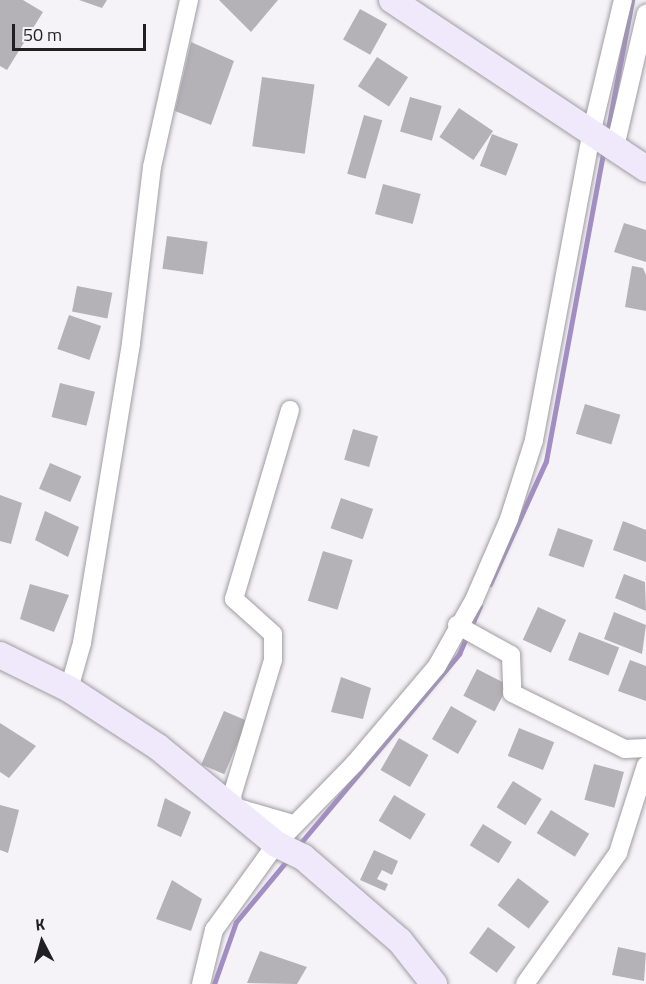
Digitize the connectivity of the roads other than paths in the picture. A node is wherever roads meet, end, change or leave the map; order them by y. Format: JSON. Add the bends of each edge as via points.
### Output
{"nodes":[{"id":1,"x":189,"y":0,"type":"edge"},
{"id":2,"x":392,"y":0,"type":"edge"},
{"id":3,"x":623,"y":0,"type":"edge"},
{"id":4,"x":415,"y":8,"type":"edge"},
{"id":5,"x":646,"y":14,"type":"edge"},
{"id":6,"x":591,"y":134,"type":"junction"},
{"id":7,"x":615,"y":147,"type":"junction"},
{"id":8,"x":646,"y":169,"type":"edge"},
{"id":9,"x":290,"y":410,"type":"dead end"},
{"id":10,"x":465,"y":630,"type":"junction"},
{"id":11,"x":0,"y":655,"type":"edge"},
{"id":12,"x":69,"y":689,"type":"junction"},
{"id":13,"x":646,"y":748,"type":"edge"},
{"id":14,"x":646,"y":765,"type":"edge"},
{"id":15,"x":292,"y":824,"type":"junction"},
{"id":16,"x":276,"y":844,"type":"junction"},
{"id":17,"x":201,"y":984,"type":"edge"},
{"id":18,"x":434,"y":984,"type":"edge"},
{"id":19,"x":525,"y":984,"type":"edge"}],
"edges":[{"from":1,"to":12,"type":"street","via":[[152,167],[125,378],[82,643]]},
{"from":2,"to":4,"type":"street"},
{"from":3,"to":6,"type":"street"},
{"from":4,"to":6,"type":"street"},
{"from":5,"to":7,"type":"street"},
{"from":6,"to":7,"type":"street"},
{"from":6,"to":10,"type":"street","via":[[534,440],[509,519]]},
{"from":7,"to":8,"type":"street"},
{"from":9,"to":15,"type":"street","via":[[234,599],[269,628],[273,660],[232,796],[234,807]]},
{"from":10,"to":13,"type":"street","via":[[511,655],[512,693],[625,749]]},
{"from":10,"to":15,"type":"street","via":[[354,764]]},
{"from":11,"to":12,"type":"street"},
{"from":12,"to":16,"type":"street","via":[[158,747]]},
{"from":14,"to":19,"type":"street","via":[[618,853]]},
{"from":15,"to":16,"type":"street"},
{"from":16,"to":17,"type":"street","via":[[214,930]]},
{"from":16,"to":18,"type":"street","via":[[303,856],[400,941]]}]}
